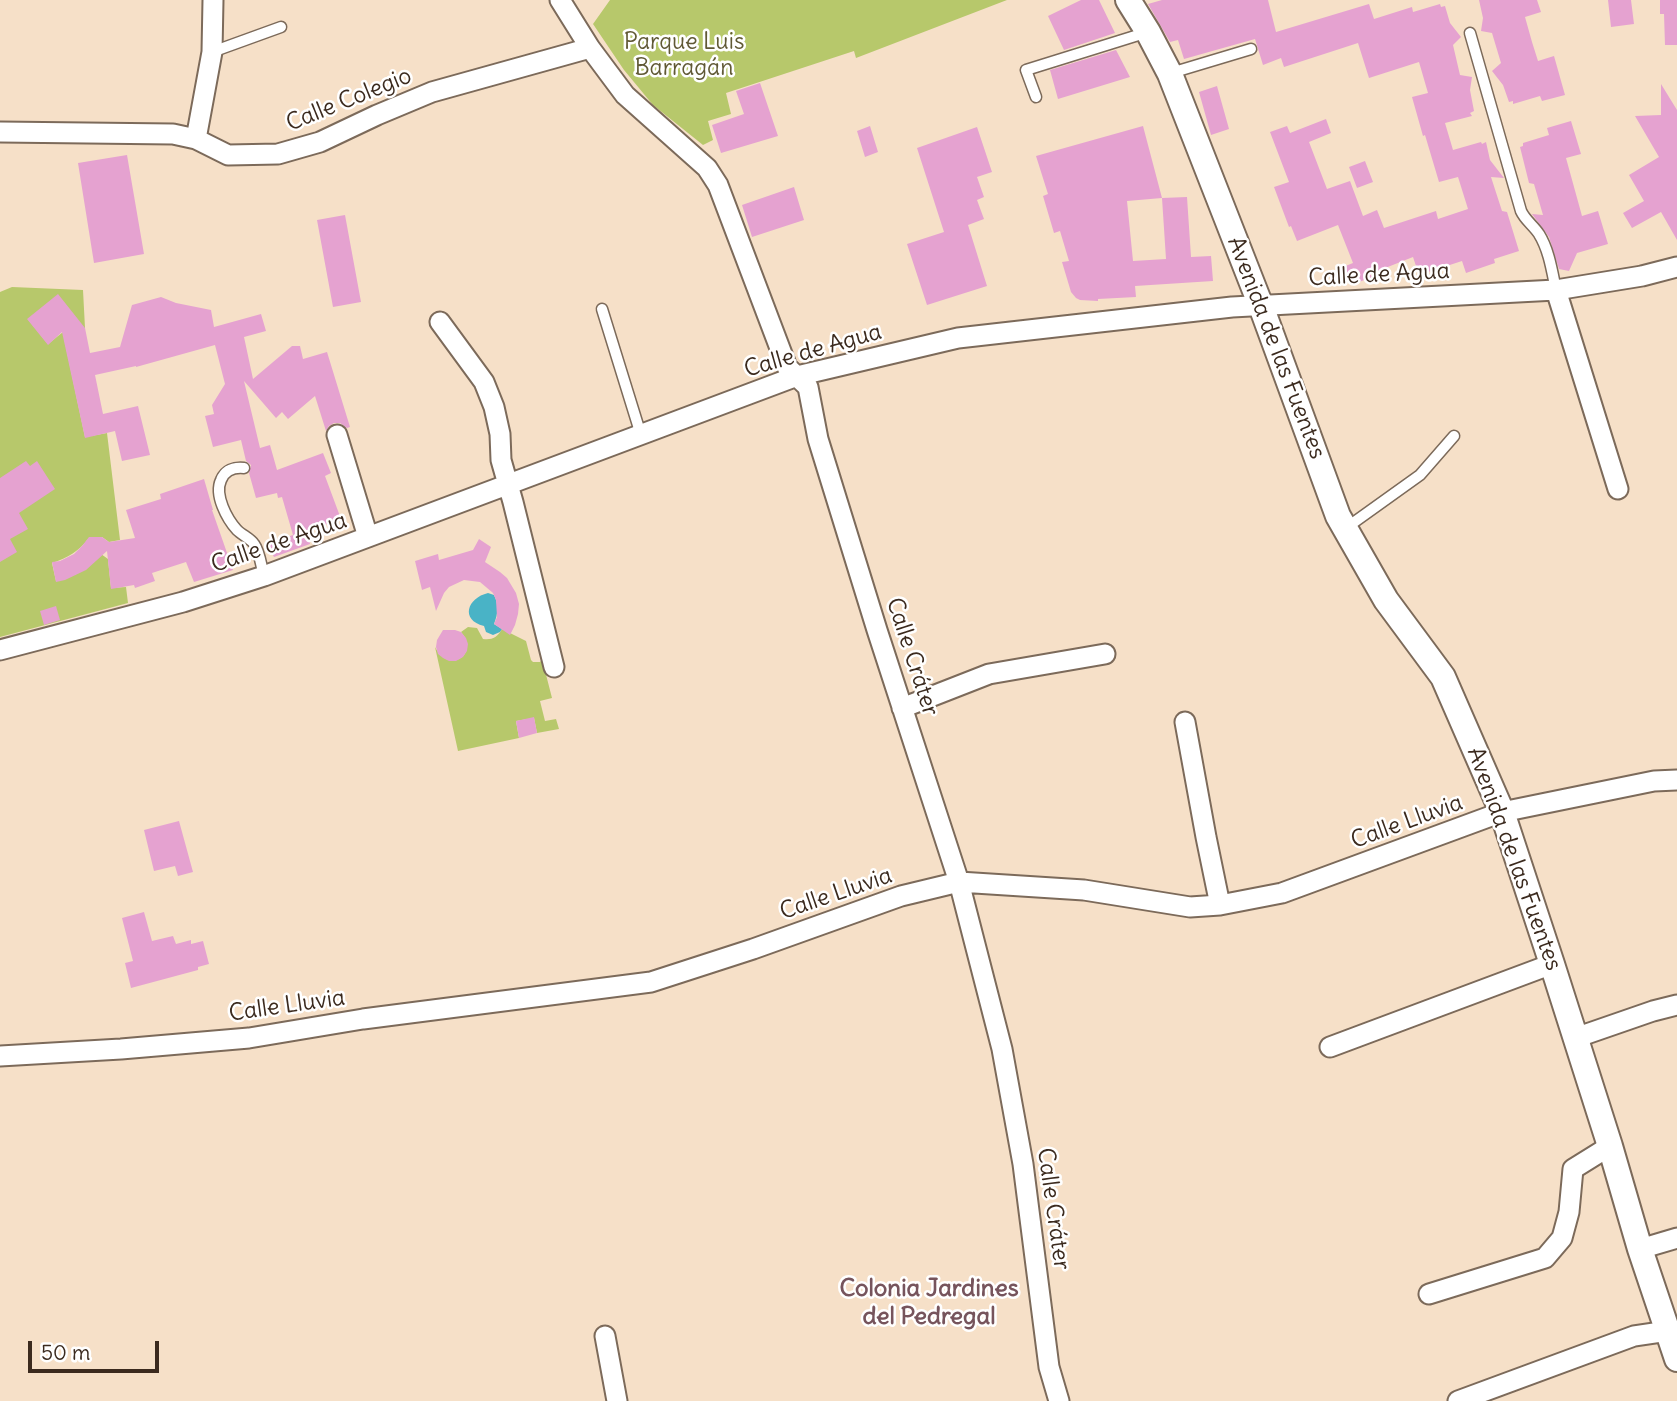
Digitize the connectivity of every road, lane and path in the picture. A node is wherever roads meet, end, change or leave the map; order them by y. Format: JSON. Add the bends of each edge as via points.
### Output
{"nodes":[{"id":1,"x":213,"y":0,"type":"edge"},
{"id":2,"x":560,"y":0,"type":"edge"},
{"id":3,"x":1128,"y":0,"type":"edge"},
{"id":4,"x":281,"y":27,"type":"dead end"},
{"id":5,"x":1148,"y":32,"type":"junction"},
{"id":6,"x":1470,"y":33,"type":"dead end"},
{"id":7,"x":590,"y":48,"type":"junction"},
{"id":8,"x":1251,"y":49,"type":"dead end"},
{"id":9,"x":212,"y":52,"type":"junction"},
{"id":10,"x":1170,"y":74,"type":"junction"},
{"id":11,"x":1036,"y":97,"type":"dead end"},
{"id":12,"x":0,"y":132,"type":"edge"},
{"id":13,"x":196,"y":139,"type":"junction"},
{"id":14,"x":1677,"y":267,"type":"edge"},
{"id":15,"x":1556,"y":290,"type":"junction"},
{"id":16,"x":1261,"y":306,"type":"junction"},
{"id":17,"x":602,"y":309,"type":"dead end"},
{"id":18,"x":440,"y":322,"type":"dead end"},
{"id":19,"x":797,"y":376,"type":"junction"},
{"id":20,"x":337,"y":435,"type":"dead end"},
{"id":21,"x":641,"y":435,"type":"junction"},
{"id":22,"x":1454,"y":436,"type":"dead end"},
{"id":23,"x":244,"y":468,"type":"dead end"},
{"id":24,"x":508,"y":485,"type":"junction"},
{"id":25,"x":1618,"y":489,"type":"dead end"},
{"id":26,"x":1346,"y":529,"type":"junction"},
{"id":27,"x":368,"y":537,"type":"junction"},
{"id":28,"x":264,"y":576,"type":"junction"},
{"id":29,"x":0,"y":650,"type":"edge"},
{"id":30,"x":1105,"y":654,"type":"dead end"},
{"id":31,"x":554,"y":667,"type":"dead end"},
{"id":32,"x":902,"y":708,"type":"junction"},
{"id":33,"x":1185,"y":722,"type":"dead end"},
{"id":34,"x":1677,"y":780,"type":"edge"},
{"id":35,"x":1502,"y":812,"type":"junction"},
{"id":36,"x":959,"y":882,"type":"junction"},
{"id":37,"x":1220,"y":905,"type":"junction"},
{"id":38,"x":1552,"y":964,"type":"junction"},
{"id":39,"x":1677,"y":1005,"type":"edge"},
{"id":40,"x":1575,"y":1038,"type":"junction"},
{"id":41,"x":1330,"y":1047,"type":"dead end"},
{"id":42,"x":0,"y":1056,"type":"edge"},
{"id":43,"x":1610,"y":1146,"type":"junction"},
{"id":44,"x":1677,"y":1238,"type":"edge"},
{"id":45,"x":1640,"y":1249,"type":"junction"},
{"id":46,"x":1429,"y":1294,"type":"dead end"},
{"id":47,"x":1668,"y":1331,"type":"junction"},
{"id":48,"x":605,"y":1336,"type":"dead end"},
{"id":49,"x":1677,"y":1359,"type":"edge"},
{"id":50,"x":617,"y":1401,"type":"edge"},
{"id":51,"x":1059,"y":1401,"type":"edge"},
{"id":52,"x":1458,"y":1401,"type":"edge"}],
"edges":[{"from":1,"to":9,"type":"street"},
{"from":2,"to":7,"type":"street","name":"Calle Cráter"},
{"from":3,"to":5,"type":"street","name":"Avenida de las Fuentes"},
{"from":4,"to":9,"type":"lane"},
{"from":5,"to":10,"type":"street","name":"Avenida de las Fuentes"},
{"from":5,"to":11,"type":"lane","via":[[1026,70]]},
{"from":6,"to":15,"type":"lane","via":[[1521,211],[1546,247]]},
{"from":7,"to":13,"type":"street","name":"Calle Colegio","via":[[432,92],[320,142],[278,154],[228,155]]},
{"from":7,"to":19,"type":"street","name":"Calle Cráter","via":[[625,95],[707,168],[718,185],[787,367]]},
{"from":8,"to":10,"type":"lane"},
{"from":9,"to":13,"type":"street"},
{"from":10,"to":16,"type":"street","name":"Avenida de las Fuentes"},
{"from":12,"to":13,"type":"street","name":"Calle Colegio","via":[[173,134]]},
{"from":14,"to":15,"type":"street","name":"Calle de Agua"},
{"from":15,"to":16,"type":"street","name":"Calle de Agua"},
{"from":15,"to":25,"type":"street"},
{"from":16,"to":19,"type":"street","name":"Calle de Agua","via":[[958,338]]},
{"from":16,"to":26,"type":"street","name":"Avenida de las Fuentes"},
{"from":17,"to":21,"type":"lane"},
{"from":18,"to":24,"type":"street","via":[[490,394]]},
{"from":19,"to":21,"type":"street","name":"Calle de Agua"},
{"from":19,"to":32,"type":"street","name":"Calle Cráter","via":[[808,387],[818,439]]},
{"from":20,"to":27,"type":"street"},
{"from":21,"to":24,"type":"street","name":"Calle de Agua"},
{"from":22,"to":26,"type":"lane","via":[[1420,475]]},
{"from":23,"to":28,"type":"lane","via":[[228,471],[221,480],[221,502],[230,522],[254,543]]},
{"from":24,"to":27,"type":"street","name":"Calle de Agua"},
{"from":24,"to":31,"type":"street"},
{"from":26,"to":35,"type":"street","name":"Avenida de las Fuentes","via":[[1386,600],[1443,677]]},
{"from":27,"to":28,"type":"street","name":"Calle de Agua"},
{"from":28,"to":29,"type":"street","name":"Calle de Agua"},
{"from":30,"to":32,"type":"street","via":[[989,674]]},
{"from":32,"to":36,"type":"street","name":"Calle Cráter"},
{"from":33,"to":37,"type":"street"},
{"from":34,"to":35,"type":"street","name":"Calle Lluvia"},
{"from":35,"to":37,"type":"street","name":"Calle Lluvia","via":[[1282,893]]},
{"from":35,"to":38,"type":"street","name":"Avenida de las Fuentes"},
{"from":36,"to":37,"type":"street","name":"Calle Lluvia","via":[[1084,890],[1190,906]]},
{"from":36,"to":42,"type":"street","name":"Calle Lluvia","via":[[901,896],[651,982],[249,1038]]},
{"from":36,"to":51,"type":"street","name":"Calle Cráter","via":[[1002,1049],[1023,1164],[1049,1367]]},
{"from":38,"to":40,"type":"street","name":"Avenida de las Fuentes"},
{"from":38,"to":41,"type":"street"},
{"from":39,"to":40,"type":"street"},
{"from":40,"to":43,"type":"street","name":"Avenida de las Fuentes"},
{"from":43,"to":45,"type":"street","name":"Avenida de las Fuentes"},
{"from":43,"to":46,"type":"street","via":[[1573,1169],[1562,1238],[1545,1258]]},
{"from":44,"to":45,"type":"street"},
{"from":45,"to":47,"type":"street","name":"Avenida de las Fuentes"},
{"from":47,"to":49,"type":"street","name":"Avenida de las Fuentes"},
{"from":47,"to":52,"type":"street","via":[[1634,1336]]},
{"from":48,"to":50,"type":"street"}]}
